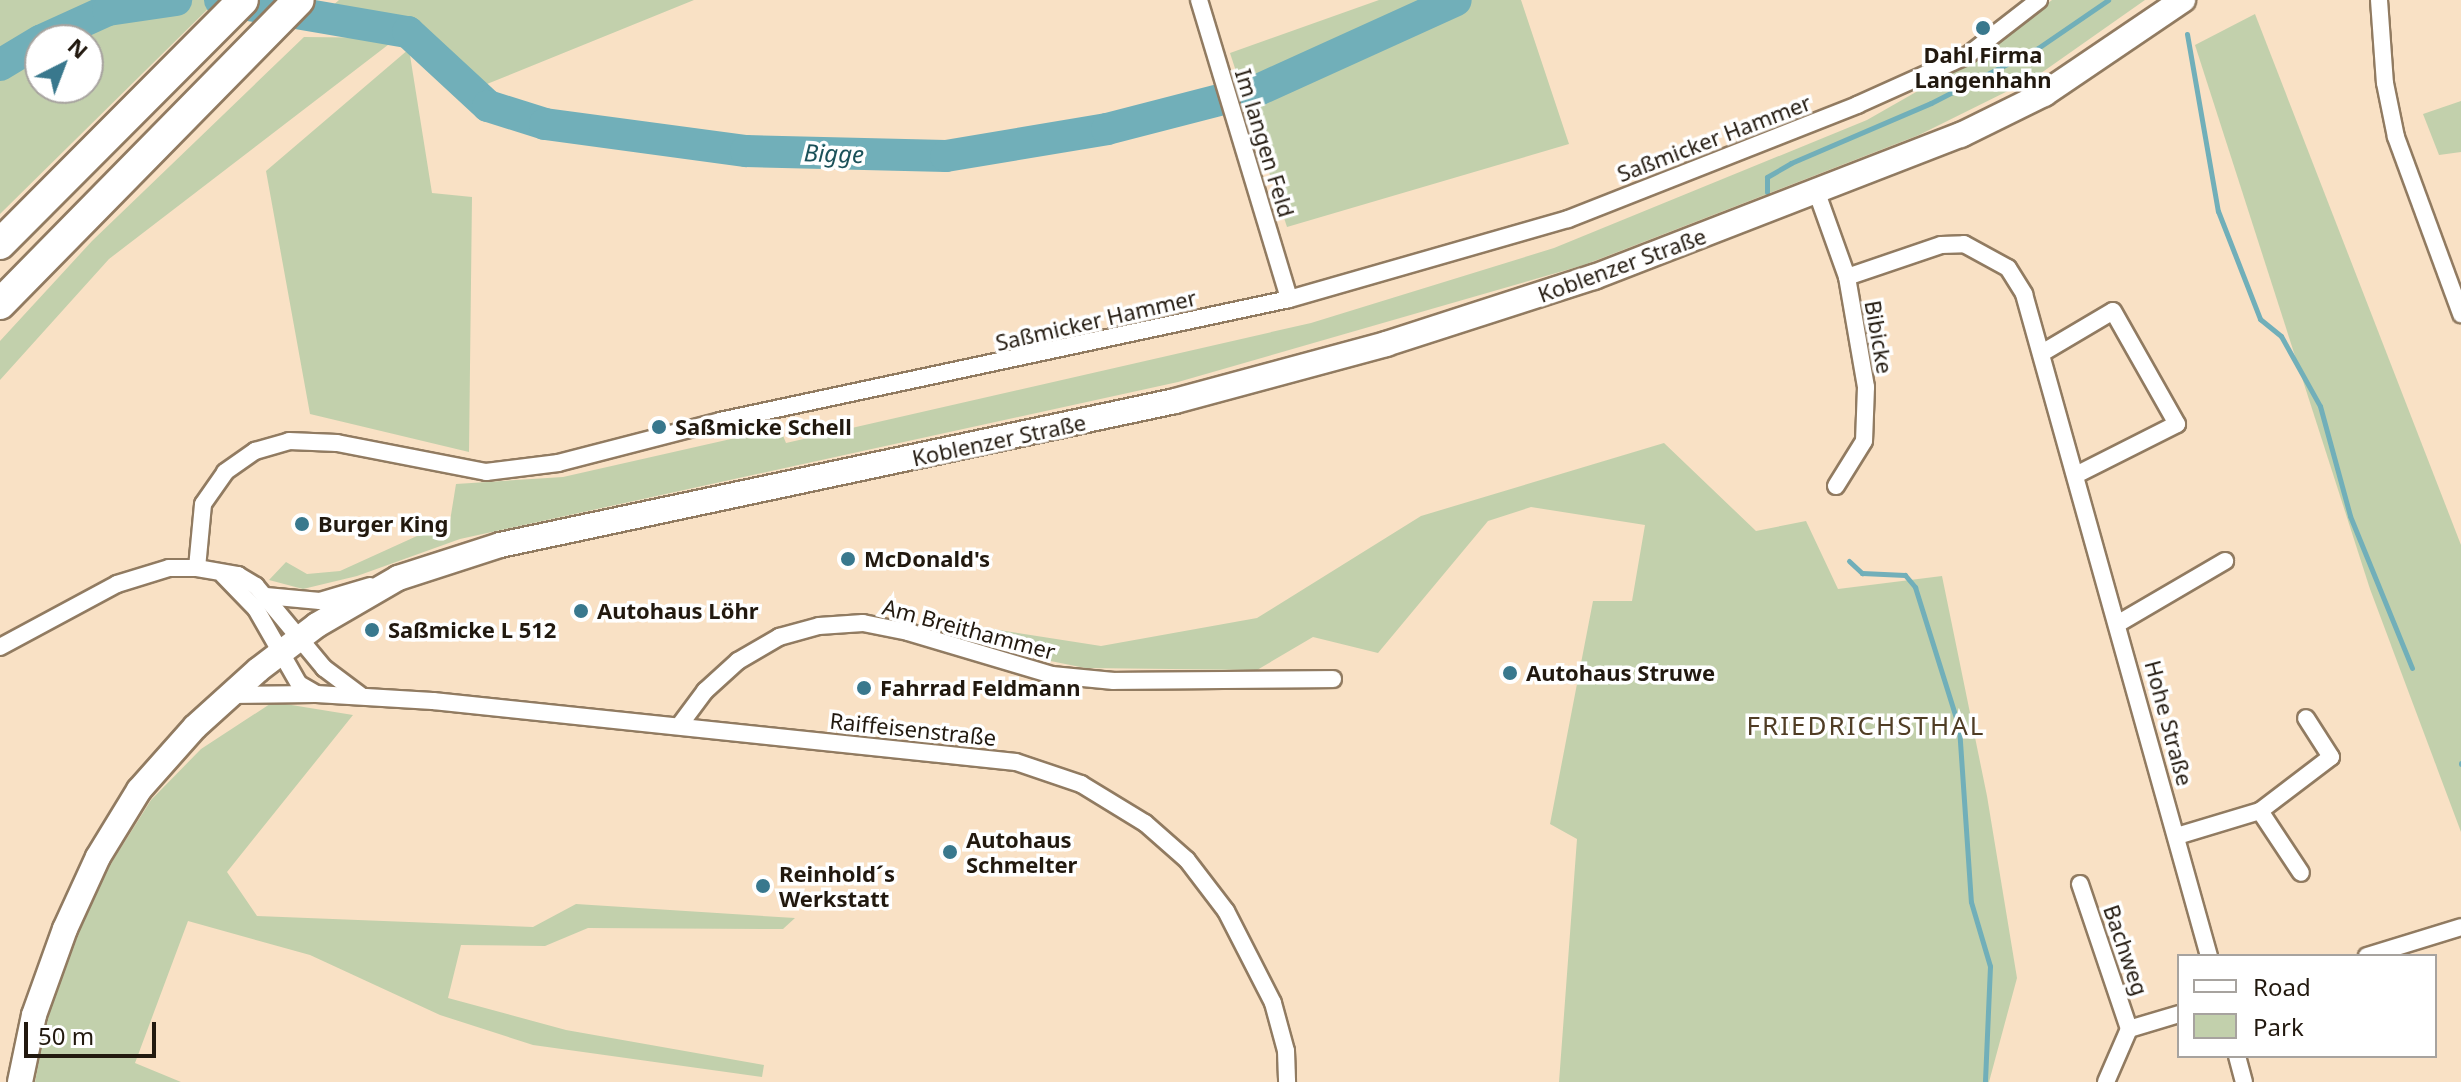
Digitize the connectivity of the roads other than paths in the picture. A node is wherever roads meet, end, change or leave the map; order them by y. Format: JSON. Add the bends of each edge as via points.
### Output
{"nodes":[{"id":1,"x":243,"y":0,"type":"edge"},
{"id":2,"x":299,"y":0,"type":"edge"},
{"id":3,"x":1199,"y":0,"type":"edge"},
{"id":4,"x":2039,"y":0,"type":"edge"},
{"id":5,"x":2183,"y":0,"type":"edge"},
{"id":6,"x":2379,"y":0,"type":"edge"},
{"id":7,"x":1817,"y":193,"type":"junction"},
{"id":8,"x":0,"y":244,"type":"edge"},
{"id":9,"x":1847,"y":277,"type":"junction"},
{"id":10,"x":1289,"y":299,"type":"junction"},
{"id":11,"x":0,"y":304,"type":"edge"},
{"id":12,"x":2461,"y":314,"type":"edge"},
{"id":13,"x":2042,"y":353,"type":"junction"},
{"id":14,"x":2076,"y":475,"type":"junction"},
{"id":15,"x":1836,"y":486,"type":"dead end"},
{"id":16,"x":2225,"y":561,"type":"dead end"},
{"id":17,"x":197,"y":568,"type":"junction"},
{"id":18,"x":223,"y":575,"type":"junction"},
{"id":19,"x":398,"y":578,"type":"junction"},
{"id":20,"x":266,"y":596,"type":"junction"},
{"id":21,"x":2119,"y":623,"type":"junction"},
{"id":22,"x":289,"y":646,"type":"junction"},
{"id":23,"x":0,"y":647,"type":"edge"},
{"id":24,"x":1333,"y":679,"type":"dead end"},
{"id":25,"x":316,"y":694,"type":"junction"},
{"id":26,"x":229,"y":695,"type":"junction"},
{"id":27,"x":360,"y":695,"type":"junction"},
{"id":28,"x":2306,"y":718,"type":"dead end"},
{"id":29,"x":679,"y":726,"type":"junction"},
{"id":30,"x":2260,"y":811,"type":"junction"},
{"id":31,"x":2177,"y":836,"type":"junction"},
{"id":32,"x":2301,"y":873,"type":"dead end"},
{"id":33,"x":2080,"y":884,"type":"dead end"},
{"id":34,"x":2461,"y":927,"type":"edge"},
{"id":35,"x":2208,"y":954,"type":"edge"},
{"id":36,"x":2373,"y":954,"type":"edge"},
{"id":37,"x":2177,"y":1015,"type":"edge"},
{"id":38,"x":2129,"y":1029,"type":"junction"},
{"id":39,"x":2238,"y":1058,"type":"edge"},
{"id":40,"x":20,"y":1082,"type":"edge"},
{"id":41,"x":1287,"y":1082,"type":"edge"},
{"id":42,"x":2106,"y":1082,"type":"edge"},
{"id":43,"x":2244,"y":1082,"type":"edge"}],
"edges":[{"from":1,"to":8,"type":"highway"},
{"from":2,"to":11,"type":"highway"},
{"from":3,"to":10,"type":"street","name":"Im langen Feld"},
{"from":4,"to":10,"type":"street","name":"Saßmicker Hammer","via":[[1968,55],[1843,111],[1568,219]]},
{"from":5,"to":7,"type":"main road","name":"Koblenzer Straße","via":[[2044,94],[1961,135]]},
{"from":6,"to":12,"type":"street","via":[[2385,83],[2396,137]]},
{"from":7,"to":9,"type":"street","name":"Bibicke"},
{"from":7,"to":19,"type":"main road","name":"Koblenzer Straße","via":[[1594,277],[1386,344],[1205,393],[500,545]]},
{"from":9,"to":13,"type":"street","name":"Hohe Straße","via":[[1941,245],[1984,251],[2008,268],[2024,294]]},
{"from":9,"to":15,"type":"street","name":"Bibicke","via":[[1866,387],[1864,441]]},
{"from":10,"to":17,"type":"street","name":"Saßmicker Hammer","via":[[720,421],[558,463],[486,472],[337,443],[289,441],[255,451],[225,472],[203,504]]},
{"from":13,"to":14,"type":"street","name":"Hohe Straße"},
{"from":13,"to":14,"type":"street","via":[[2113,311],[2177,424]]},
{"from":14,"to":21,"type":"street","name":"Hohe Straße"},
{"from":16,"to":21,"type":"street"},
{"from":17,"to":18,"type":"street"},
{"from":17,"to":23,"type":"street","via":[[169,568],[117,584]]},
{"from":18,"to":20,"type":"street","via":[[238,575]]},
{"from":18,"to":22,"type":"street"},
{"from":19,"to":20,"type":"street","via":[[320,601]]},
{"from":19,"to":22,"type":"main road","name":"Koblenzer Straße"},
{"from":20,"to":22,"type":"street"},
{"from":21,"to":31,"type":"street","name":"Hohe Straße"},
{"from":22,"to":25,"type":"street","via":[[299,684]]},
{"from":22,"to":26,"type":"main road","name":"Koblenzer Straße"},
{"from":22,"to":27,"type":"street"},
{"from":24,"to":29,"type":"street","name":"Am Breithammer","via":[[1114,681],[1052,675],[908,632],[863,623],[819,626],[779,637],[738,661],[705,691]]},
{"from":25,"to":26,"type":"street","name":"Raiffeisenstraße"},
{"from":25,"to":27,"type":"street","name":"Raiffeisenstraße"},
{"from":26,"to":40,"type":"main road","name":"Koblenzer Straße","via":[[139,790],[98,857],[34,1015]]},
{"from":27,"to":29,"type":"street","name":"Raiffeisenstraße"},
{"from":28,"to":30,"type":"street","via":[[2331,757]]},
{"from":29,"to":41,"type":"street","name":"Raiffeisenstraße","via":[[1016,762],[1081,784],[1145,823],[1176,850],[1226,911],[1273,1003],[1286,1051]]},
{"from":30,"to":31,"type":"street"},
{"from":30,"to":32,"type":"street"},
{"from":31,"to":35,"type":"street","name":"Hohe Straße"},
{"from":33,"to":38,"type":"street","name":"Bachweg"},
{"from":34,"to":36,"type":"street"},
{"from":37,"to":38,"type":"street"},
{"from":38,"to":42,"type":"street"},
{"from":39,"to":43,"type":"street"}]}
